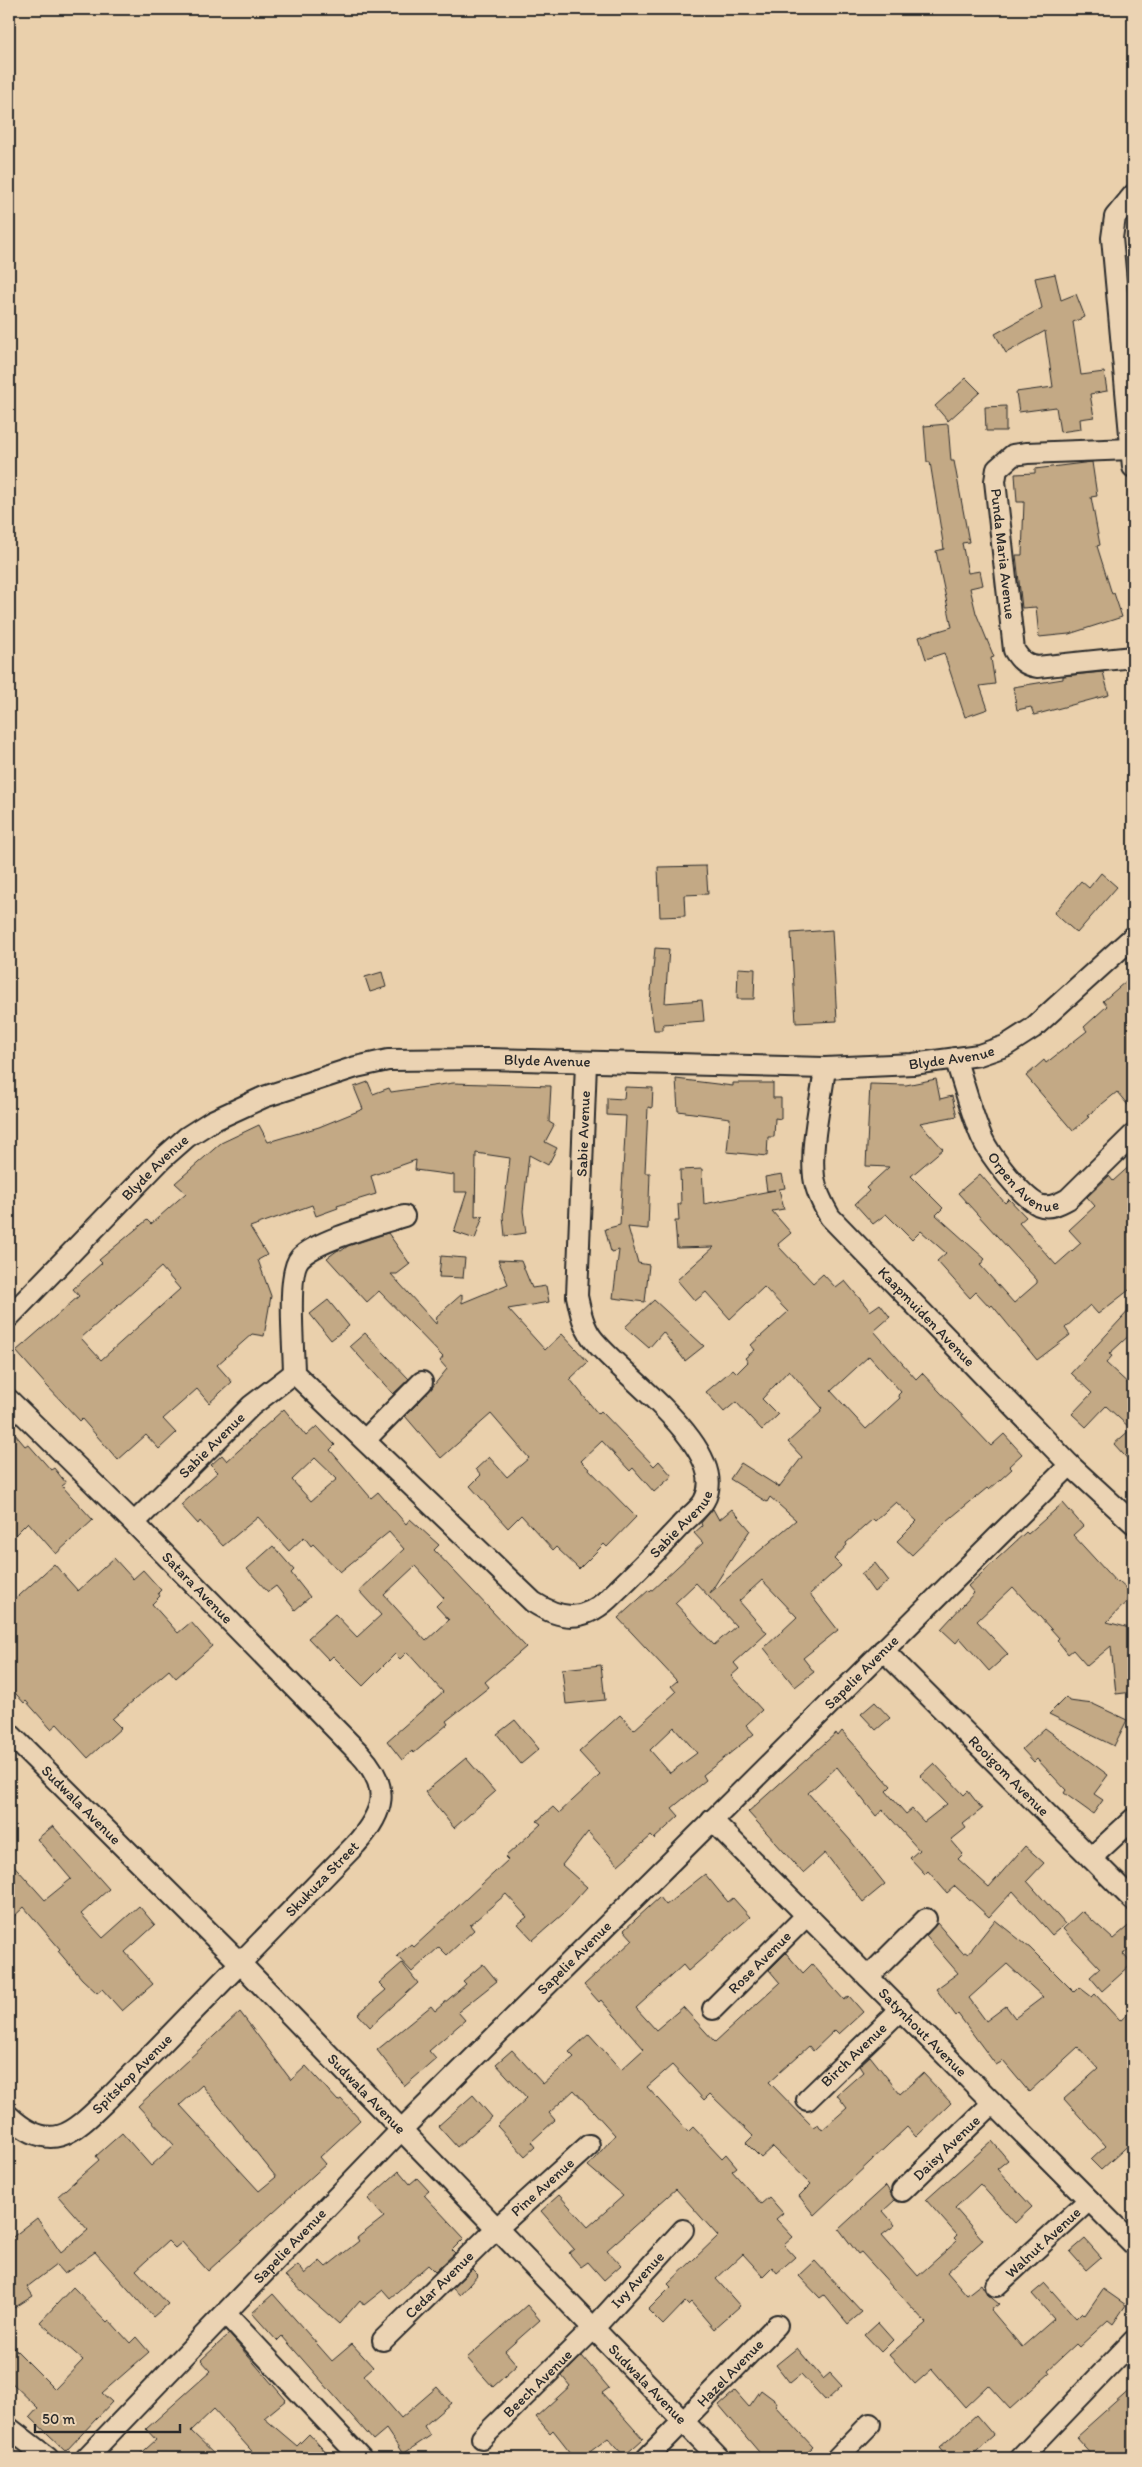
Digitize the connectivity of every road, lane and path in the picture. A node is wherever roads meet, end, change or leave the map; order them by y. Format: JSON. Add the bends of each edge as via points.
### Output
{"nodes":[{"id":1,"x":1133,"y":195,"type":"edge"},
{"id":2,"x":1132,"y":458,"type":"edge"},
{"id":3,"x":1133,"y":657,"type":"edge"},
{"id":4,"x":1133,"y":937,"type":"edge"},
{"id":5,"x":955,"y":1058,"type":"junction"},
{"id":6,"x":586,"y":1062,"type":"junction"},
{"id":7,"x":825,"y":1068,"type":"junction"},
{"id":8,"x":1133,"y":1135,"type":"edge"},
{"id":9,"x":404,"y":1216,"type":"dead end"},
{"id":10,"x":9,"y":1317,"type":"edge"},
{"id":11,"x":294,"y":1372,"type":"junction"},
{"id":12,"x":422,"y":1382,"type":"dead end"},
{"id":13,"x":9,"y":1400,"type":"edge"},
{"id":14,"x":365,"y":1440,"type":"junction"},
{"id":15,"x":1070,"y":1465,"type":"junction"},
{"id":16,"x":134,"y":1523,"type":"junction"},
{"id":17,"x":1133,"y":1523,"type":"edge"},
{"id":18,"x":883,"y":1650,"type":"junction"},
{"id":19,"x":9,"y":1733,"type":"edge"},
{"id":20,"x":380,"y":1782,"type":"joint"},
{"id":21,"x":1133,"y":1819,"type":"edge"},
{"id":22,"x":712,"y":1820,"type":"junction"},
{"id":23,"x":1091,"y":1858,"type":"junction"},
{"id":24,"x":1133,"y":1900,"type":"edge"},
{"id":25,"x":806,"y":1915,"type":"junction"},
{"id":26,"x":926,"y":1919,"type":"dead end"},
{"id":27,"x":240,"y":1963,"type":"junction"},
{"id":28,"x":868,"y":1977,"type":"junction"},
{"id":29,"x":713,"y":2009,"type":"dead end"},
{"id":30,"x":901,"y":2009,"type":"junction"},
{"id":31,"x":806,"y":2100,"type":"dead end"},
{"id":32,"x":993,"y":2103,"type":"junction"},
{"id":33,"x":9,"y":2116,"type":"edge"},
{"id":34,"x":401,"y":2130,"type":"junction"},
{"id":35,"x":589,"y":2145,"type":"dead end"},
{"id":36,"x":902,"y":2191,"type":"dead end"},
{"id":37,"x":1089,"y":2200,"type":"junction"},
{"id":38,"x":496,"y":2229,"type":"junction"},
{"id":39,"x":683,"y":2230,"type":"dead end"},
{"id":40,"x":1133,"y":2244,"type":"edge"},
{"id":41,"x":996,"y":2286,"type":"dead end"},
{"id":42,"x":226,"y":2314,"type":"junction"},
{"id":43,"x":778,"y":2325,"type":"dead end"},
{"id":44,"x":593,"y":2329,"type":"junction"},
{"id":45,"x":383,"y":2340,"type":"dead end"},
{"id":46,"x":1133,"y":2341,"type":"edge"},
{"id":47,"x":683,"y":2422,"type":"junction"},
{"id":48,"x":870,"y":2424,"type":"dead end"},
{"id":49,"x":9,"y":2428,"type":"edge"},
{"id":50,"x":482,"y":2438,"type":"dead end"},
{"id":51,"x":48,"y":2458,"type":"edge"},
{"id":52,"x":86,"y":2458,"type":"edge"},
{"id":53,"x":361,"y":2458,"type":"edge"},
{"id":54,"x":647,"y":2458,"type":"edge"},
{"id":55,"x":719,"y":2458,"type":"edge"},
{"id":56,"x":837,"y":2458,"type":"edge"},
{"id":57,"x":1021,"y":2458,"type":"edge"}],
"edges":[{"from":1,"to":2,"type":"street","via":[[1115,217],[1112,238]]},
{"from":2,"to":3,"type":"street","name":"Punda Maria Avenue","via":[[1014,455],[997,469],[995,481],[1014,650],[1019,659],[1026,665],[1037,667]]},
{"from":4,"to":5,"type":"street","name":"Blyde Avenue","via":[[1033,1028],[1006,1046],[979,1055]]},
{"from":5,"to":7,"type":"street","name":"Blyde Avenue","via":[[904,1065]]},
{"from":5,"to":8,"type":"street","name":"Orpen Avenue","via":[[982,1139],[1024,1192],[1040,1205],[1055,1206],[1068,1199]]},
{"from":6,"to":7,"type":"street","name":"Blyde Avenue"},
{"from":6,"to":10,"type":"street","name":"Blyde Avenue","via":[[388,1060],[264,1097],[212,1121],[187,1137]]},
{"from":6,"to":14,"type":"street","name":"Sabie Avenue","via":[[577,1296],[581,1316],[591,1337],[700,1451],[710,1481],[704,1501],[601,1606],[567,1617],[551,1614],[533,1602]]},
{"from":7,"to":15,"type":"street","name":"Kaapmuiden Avenue","via":[[814,1179],[830,1217]]},
{"from":9,"to":11,"type":"street","via":[[338,1237],[300,1258],[294,1272],[292,1291]]},
{"from":11,"to":14,"type":"street","name":"Sabie Avenue"},
{"from":11,"to":16,"type":"street","name":"Sabie Avenue","via":[[251,1406]]},
{"from":12,"to":14,"type":"street"},
{"from":13,"to":16,"type":"street","name":"Satara Avenue"},
{"from":15,"to":17,"type":"street","name":"Kaapmuiden Avenue"},
{"from":15,"to":18,"type":"street","name":"Sapelie Avenue"},
{"from":16,"to":20,"type":"street","name":"Satara Avenue","via":[[371,1765]]},
{"from":18,"to":22,"type":"street","name":"Sapelie Avenue"},
{"from":18,"to":23,"type":"street","name":"Rooigom Avenue"},
{"from":19,"to":27,"type":"street","name":"Sudwala Avenue"},
{"from":20,"to":27,"type":"street","name":"Skukuza Street","via":[[382,1798],[370,1828]]},
{"from":21,"to":23,"type":"street"},
{"from":22,"to":25,"type":"street","name":"Satynhout Avenue"},
{"from":22,"to":34,"type":"street","name":"Sapelie Avenue"},
{"from":23,"to":24,"type":"street","name":"Rooigom Avenue"},
{"from":25,"to":28,"type":"street","name":"Satynhout Avenue"},
{"from":25,"to":29,"type":"street","name":"Rose Avenue"},
{"from":26,"to":28,"type":"street"},
{"from":27,"to":33,"type":"street","name":"Spitskop Avenue","via":[[75,2130],[64,2135],[41,2137],[27,2132]]},
{"from":27,"to":34,"type":"street","name":"Sudwala Avenue"},
{"from":28,"to":30,"type":"street","name":"Satynhout Avenue"},
{"from":30,"to":31,"type":"street","name":"Birch Avenue"},
{"from":30,"to":32,"type":"street","name":"Satynhout Avenue"},
{"from":32,"to":36,"type":"street","name":"Daisy Avenue"},
{"from":32,"to":37,"type":"street","name":"Satynhout Avenue"},
{"from":34,"to":38,"type":"street","name":"Sudwala Avenue"},
{"from":34,"to":42,"type":"street","name":"Sapelie Avenue"},
{"from":35,"to":38,"type":"street","name":"Pine Avenue"},
{"from":37,"to":40,"type":"street","name":"Satynhout Avenue"},
{"from":37,"to":41,"type":"street","name":"Walnut Avenue"},
{"from":38,"to":44,"type":"street","name":"Sudwala Avenue"},
{"from":38,"to":45,"type":"street","name":"Cedar Avenue"},
{"from":39,"to":44,"type":"street","name":"Ivy Avenue"},
{"from":42,"to":52,"type":"street","name":"Sapelie Avenue"},
{"from":42,"to":53,"type":"street"},
{"from":43,"to":47,"type":"street","name":"Hazel Avenue"},
{"from":44,"to":47,"type":"street","name":"Sudwala Avenue"},
{"from":44,"to":50,"type":"street","name":"Beech Avenue"},
{"from":46,"to":57,"type":"street"},
{"from":47,"to":54,"type":"street","name":"Hazel Avenue"},
{"from":47,"to":55,"type":"street","name":"Sudwala Avenue"},
{"from":48,"to":56,"type":"street"},
{"from":49,"to":51,"type":"street"}]}
